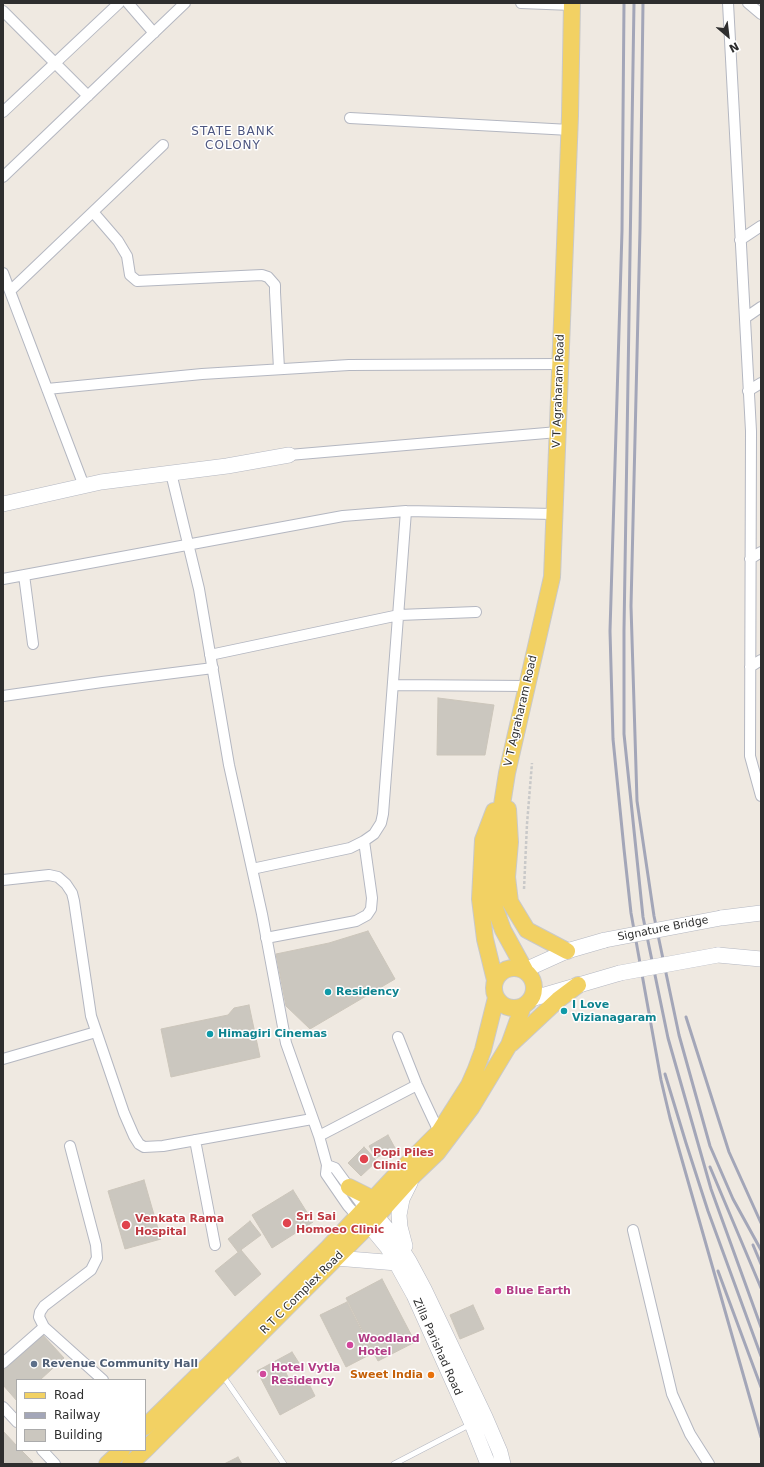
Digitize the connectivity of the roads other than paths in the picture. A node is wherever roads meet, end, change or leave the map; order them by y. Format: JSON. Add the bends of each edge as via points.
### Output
{"nodes":[{"id":1,"x":119,"y":3,"type":"edge"},
{"id":2,"x":128,"y":3,"type":"edge"},
{"id":3,"x":185,"y":3,"type":"edge"},
{"id":4,"x":521,"y":3,"type":"edge"},
{"id":5,"x":728,"y":3,"type":"edge"},
{"id":6,"x":748,"y":3,"type":"edge"},
{"id":7,"x":572,"y":4,"type":"edge"},
{"id":8,"x":3,"y":12,"type":"edge"},
{"id":9,"x":761,"y":14,"type":"edge"},
{"id":10,"x":154,"y":33,"type":"junction"},
{"id":11,"x":54,"y":62,"type":"junction"},
{"id":12,"x":88,"y":96,"type":"junction"},
{"id":13,"x":3,"y":112,"type":"edge"},
{"id":14,"x":350,"y":118,"type":"dead end"},
{"id":15,"x":570,"y":130,"type":"junction"},
{"id":16,"x":163,"y":145,"type":"dead end"},
{"id":17,"x":3,"y":177,"type":"edge"},
{"id":18,"x":93,"y":212,"type":"junction"},
{"id":19,"x":761,"y":226,"type":"edge"},
{"id":20,"x":740,"y":240,"type":"junction"},
{"id":21,"x":3,"y":273,"type":"edge"},
{"id":22,"x":10,"y":292,"type":"junction"},
{"id":23,"x":761,"y":306,"type":"edge"},
{"id":24,"x":745,"y":318,"type":"junction"},
{"id":25,"x":560,"y":364,"type":"junction"},
{"id":26,"x":279,"y":369,"type":"junction"},
{"id":27,"x":761,"y":383,"type":"edge"},
{"id":28,"x":47,"y":389,"type":"junction"},
{"id":29,"x":748,"y":391,"type":"junction"},
{"id":30,"x":558,"y":432,"type":"junction"},
{"id":31,"x":289,"y":455,"type":"joint"},
{"id":32,"x":761,"y":460,"type":"edge"},
{"id":33,"x":750,"y":465,"type":"junction"},
{"id":34,"x":171,"y":473,"type":"junction"},
{"id":35,"x":84,"y":486,"type":"junction"},
{"id":36,"x":3,"y":504,"type":"edge"},
{"id":37,"x":406,"y":511,"type":"junction"},
{"id":38,"x":554,"y":514,"type":"junction"},
{"id":39,"x":188,"y":545,"type":"junction"},
{"id":40,"x":761,"y":552,"type":"edge"},
{"id":41,"x":750,"y":559,"type":"junction"},
{"id":42,"x":24,"y":575,"type":"junction"},
{"id":43,"x":3,"y":579,"type":"edge"},
{"id":44,"x":476,"y":612,"type":"dead end"},
{"id":45,"x":399,"y":615,"type":"junction"},
{"id":46,"x":32,"y":644,"type":"dead end"},
{"id":47,"x":210,"y":655,"type":"junction"},
{"id":48,"x":761,"y":660,"type":"edge"},
{"id":49,"x":750,"y":667,"type":"junction"},
{"id":50,"x":213,"y":668,"type":"junction"},
{"id":51,"x":393,"y":685,"type":"junction"},
{"id":52,"x":526,"y":686,"type":"junction"},
{"id":53,"x":3,"y":696,"type":"edge"},
{"id":54,"x":507,"y":773,"type":"junction"},
{"id":55,"x":761,"y":796,"type":"edge"},
{"id":56,"x":364,"y":841,"type":"junction"},
{"id":57,"x":252,"y":869,"type":"junction"},
{"id":58,"x":3,"y":880,"type":"edge"},
{"id":59,"x":761,"y":913,"type":"edge"},
{"id":60,"x":266,"y":938,"type":"junction"},
{"id":61,"x":567,"y":951,"type":"junction"},
{"id":62,"x":761,"y":959,"type":"edge"},
{"id":63,"x":529,"y":974,"type":"junction"},
{"id":64,"x":495,"y":980,"type":"junction"},
{"id":65,"x":578,"y":986,"type":"junction"},
{"id":66,"x":496,"y":998,"type":"junction"},
{"id":67,"x":527,"y":1002,"type":"junction"},
{"id":68,"x":96,"y":1032,"type":"junction"},
{"id":69,"x":398,"y":1037,"type":"dead end"},
{"id":70,"x":509,"y":1045,"type":"junction"},
{"id":71,"x":3,"y":1059,"type":"edge"},
{"id":72,"x":417,"y":1085,"type":"junction"},
{"id":73,"x":312,"y":1119,"type":"junction"},
{"id":74,"x":439,"y":1132,"type":"junction"},
{"id":75,"x":319,"y":1136,"type":"junction"},
{"id":76,"x":195,"y":1140,"type":"junction"},
{"id":77,"x":70,"y":1146,"type":"dead end"},
{"id":78,"x":327,"y":1165,"type":"junction"},
{"id":79,"x":414,"y":1175,"type":"junction"},
{"id":80,"x":349,"y":1187,"type":"joint"},
{"id":81,"x":370,"y":1217,"type":"junction"},
{"id":82,"x":633,"y":1230,"type":"dead end"},
{"id":83,"x":215,"y":1246,"type":"dead end"},
{"id":84,"x":336,"y":1258,"type":"junction"},
{"id":85,"x":403,"y":1262,"type":"junction"},
{"id":86,"x":44,"y":1327,"type":"junction"},
{"id":87,"x":3,"y":1363,"type":"edge"},
{"id":88,"x":222,"y":1374,"type":"junction"},
{"id":89,"x":102,"y":1379,"type":"edge"},
{"id":90,"x":3,"y":1407,"type":"edge"},
{"id":91,"x":478,"y":1420,"type":"junction"},
{"id":92,"x":16,"y":1421,"type":"edge"},
{"id":93,"x":147,"y":1422,"type":"edge"},
{"id":94,"x":146,"y":1449,"type":"edge"},
{"id":95,"x":43,"y":1451,"type":"edge"},
{"id":96,"x":121,"y":1451,"type":"edge"},
{"id":97,"x":144,"y":1451,"type":"edge"},
{"id":98,"x":55,"y":1464,"type":"edge"},
{"id":99,"x":108,"y":1464,"type":"edge"},
{"id":100,"x":130,"y":1464,"type":"edge"},
{"id":101,"x":284,"y":1464,"type":"edge"},
{"id":102,"x":394,"y":1464,"type":"edge"},
{"id":103,"x":488,"y":1464,"type":"edge"},
{"id":104,"x":504,"y":1464,"type":"edge"},
{"id":105,"x":710,"y":1464,"type":"edge"}],
"edges":[{"from":1,"to":11,"type":"street"},
{"from":2,"to":10,"type":"street"},
{"from":3,"to":10,"type":"street"},
{"from":4,"to":7,"type":"street"},
{"from":5,"to":20,"type":"street"},
{"from":6,"to":9,"type":"street"},
{"from":7,"to":15,"type":"main road","name":"V T Agraharam Road"},
{"from":8,"to":11,"type":"street"},
{"from":10,"to":12,"type":"street"},
{"from":11,"to":12,"type":"street"},
{"from":11,"to":13,"type":"street"},
{"from":12,"to":17,"type":"street"},
{"from":14,"to":15,"type":"street"},
{"from":15,"to":25,"type":"main road","name":"V T Agraharam Road"},
{"from":16,"to":18,"type":"street"},
{"from":18,"to":22,"type":"street"},
{"from":18,"to":26,"type":"street","via":[[118,241],[127,256],[130,275],[137,281],[262,275],[268,277],[275,285]]},
{"from":19,"to":20,"type":"street"},
{"from":20,"to":24,"type":"street"},
{"from":21,"to":22,"type":"street"},
{"from":22,"to":28,"type":"street"},
{"from":23,"to":24,"type":"street"},
{"from":24,"to":29,"type":"street"},
{"from":25,"to":26,"type":"street","via":[[349,365]]},
{"from":25,"to":30,"type":"main road","name":"V T Agraharam Road"},
{"from":26,"to":28,"type":"street"},
{"from":27,"to":29,"type":"street"},
{"from":28,"to":35,"type":"street"},
{"from":29,"to":33,"type":"street"},
{"from":30,"to":31,"type":"street"},
{"from":30,"to":38,"type":"main road","name":"V T Agraharam Road"},
{"from":31,"to":34,"type":"street"},
{"from":32,"to":33,"type":"street"},
{"from":33,"to":41,"type":"street"},
{"from":34,"to":35,"type":"street"},
{"from":34,"to":39,"type":"street"},
{"from":35,"to":36,"type":"street"},
{"from":37,"to":38,"type":"street"},
{"from":37,"to":39,"type":"street","via":[[343,516]]},
{"from":37,"to":45,"type":"street"},
{"from":38,"to":52,"type":"main road","name":"V T Agraharam Road","via":[[552,577]]},
{"from":39,"to":42,"type":"street"},
{"from":39,"to":47,"type":"street","via":[[199,589]]},
{"from":40,"to":41,"type":"street"},
{"from":41,"to":49,"type":"street"},
{"from":42,"to":43,"type":"street"},
{"from":42,"to":46,"type":"street"},
{"from":44,"to":45,"type":"street"},
{"from":45,"to":47,"type":"street"},
{"from":45,"to":51,"type":"street"},
{"from":47,"to":50,"type":"street"},
{"from":48,"to":49,"type":"street"},
{"from":49,"to":55,"type":"street","via":[[750,756]]},
{"from":50,"to":53,"type":"street"},
{"from":50,"to":57,"type":"street","via":[[229,765]]},
{"from":51,"to":52,"type":"street"},
{"from":51,"to":56,"type":"street","via":[[384,814],[379,828]]},
{"from":52,"to":54,"type":"main road","name":"V T Agraharam Road"},
{"from":54,"to":61,"type":"main road","via":[[510,842],[507,877],[510,902],[527,930]]},
{"from":54,"to":63,"type":"main road","via":[[492,868],[495,908],[503,930]]},
{"from":54,"to":64,"type":"main road","via":[[484,840],[480,899],[485,939]]},
{"from":56,"to":57,"type":"street","via":[[350,848]]},
{"from":56,"to":60,"type":"street","via":[[372,898],[371,909],[367,915],[356,921]]},
{"from":57,"to":60,"type":"street"},
{"from":58,"to":68,"type":"street","via":[[49,875],[58,877],[72,893],[91,1016]]},
{"from":59,"to":61,"type":"street","name":"Signature Bridge","bridge":true,"via":[[605,940]]},
{"from":60,"to":73,"type":"street","via":[[286,1043]]},
{"from":61,"to":63,"type":"street","name":"Signature Bridge"},
{"from":62,"to":65,"type":"street","bridge":true,"via":[[718,955],[620,973]]},
{"from":63,"to":64,"type":"main road","via":[[516,967],[509,968],[498,974]]},
{"from":63,"to":67,"type":"main road","via":[[534,992]]},
{"from":64,"to":66,"type":"main road"},
{"from":65,"to":67,"type":"street"},
{"from":65,"to":70,"type":"main road","via":[[558,1000]]},
{"from":66,"to":67,"type":"main road","via":[[511,1008]]},
{"from":66,"to":74,"type":"main road","via":[[476,1069],[469,1085]]},
{"from":67,"to":70,"type":"main road","name":"R T C Complex Road"},
{"from":68,"to":71,"type":"street"},
{"from":68,"to":76,"type":"street","via":[[124,1113],[139,1144],[151,1148]]},
{"from":69,"to":72,"type":"street"},
{"from":70,"to":79,"type":"main road","name":"R T C Complex Road","via":[[471,1108],[437,1152]]},
{"from":72,"to":74,"type":"street"},
{"from":72,"to":75,"type":"street"},
{"from":73,"to":75,"type":"street"},
{"from":73,"to":76,"type":"street"},
{"from":74,"to":81,"type":"main road","via":[[394,1177]]},
{"from":75,"to":78,"type":"street"},
{"from":76,"to":83,"type":"street"},
{"from":77,"to":86,"type":"street","via":[[96,1245],[97,1258],[92,1270],[44,1306],[39,1317]]},
{"from":78,"to":80,"type":"street","via":[[336,1168]]},
{"from":78,"to":81,"type":"street","via":[[326,1174],[348,1206]]},
{"from":79,"to":81,"type":"main road","name":"R T C Complex Road"},
{"from":79,"to":85,"type":"street","via":[[402,1199],[399,1215]]},
{"from":80,"to":81,"type":"main road"},
{"from":81,"to":84,"type":"main road","name":"R T C Complex Road"},
{"from":81,"to":85,"type":"street","via":[[393,1236]]},
{"from":81,"to":93,"type":"main road","name":"R T C Complex Road","via":[[328,1248]]},
{"from":82,"to":105,"type":"street","via":[[672,1394],[690,1434]]},
{"from":84,"to":85,"type":"street"},
{"from":84,"to":88,"type":"main road","name":"R T C Complex Road"},
{"from":85,"to":91,"type":"street","name":"Zilla Parishad Road"},
{"from":86,"to":87,"type":"street"},
{"from":86,"to":89,"type":"street"},
{"from":88,"to":94,"type":"main road","name":"R T C Complex Road"},
{"from":88,"to":101,"type":"lane"},
{"from":90,"to":92,"type":"street"},
{"from":91,"to":102,"type":"lane"},
{"from":91,"to":103,"type":"street","name":"Zilla Parishad Road"},
{"from":91,"to":104,"type":"street","name":"Zilla Parishad Road","via":[[500,1452]]},
{"from":95,"to":98,"type":"street"},
{"from":96,"to":99,"type":"main road"},
{"from":97,"to":100,"type":"main road","name":"R T C Complex Road"}]}
